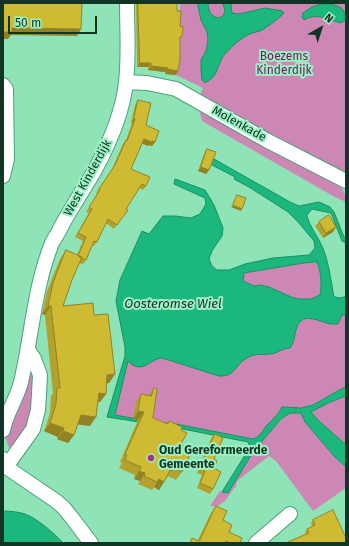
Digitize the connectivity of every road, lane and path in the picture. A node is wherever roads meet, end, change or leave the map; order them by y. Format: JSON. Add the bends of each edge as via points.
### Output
{"nodes":[{"id":1,"x":127,"y":3,"type":"edge"},
{"id":2,"x":126,"y":82,"type":"junction"},
{"id":3,"x":3,"y":85,"type":"edge"},
{"id":4,"x":3,"y":176,"type":"edge"},
{"id":5,"x":346,"y":182,"type":"edge"},
{"id":6,"x":28,"y":350,"type":"junction"},
{"id":7,"x":4,"y":424,"type":"edge"},
{"id":8,"x":4,"y":464,"type":"edge"},
{"id":9,"x":290,"y":514,"type":"dead end"},
{"id":10,"x":91,"y":543,"type":"edge"},
{"id":11,"x":256,"y":543,"type":"edge"}],
"edges":[{"from":1,"to":2,"type":"street","name":"West Kinderdijk"},
{"from":2,"to":5,"type":"street","name":"Molenkade","via":[[176,89]]},
{"from":2,"to":6,"type":"street","name":"West Kinderdijk","via":[[114,131],[53,242],[45,262],[34,304]]},
{"from":3,"to":4,"type":"street","via":[[6,89],[7,159]]},
{"from":6,"to":7,"type":"street","name":"West Kinderdijk","via":[[20,384]]},
{"from":6,"to":8,"type":"street","via":[[40,375],[38,410],[33,429]]},
{"from":8,"to":10,"type":"street","via":[[64,508]]},
{"from":9,"to":11,"type":"street"}]}
